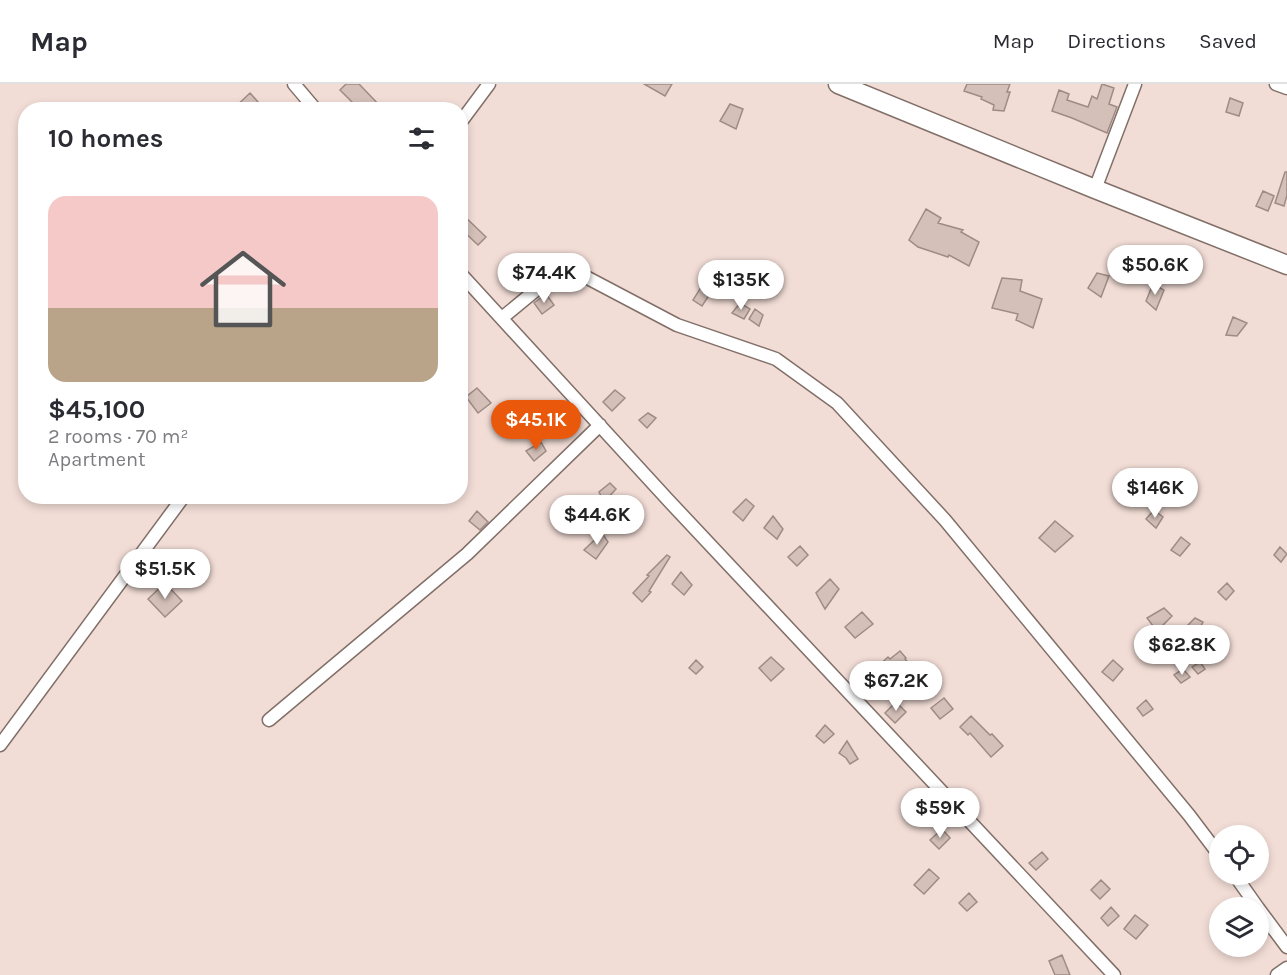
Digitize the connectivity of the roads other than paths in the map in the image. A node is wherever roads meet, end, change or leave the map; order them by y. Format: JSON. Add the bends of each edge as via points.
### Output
{"nodes":[{"id":1,"x":294,"y":84,"type":"edge"},
{"id":2,"x":489,"y":84,"type":"edge"},
{"id":3,"x":838,"y":84,"type":"edge"},
{"id":4,"x":1135,"y":84,"type":"edge"},
{"id":5,"x":1276,"y":84,"type":"edge"},
{"id":6,"x":1287,"y":88,"type":"edge"},
{"id":7,"x":309,"y":102,"type":"edge"},
{"id":8,"x":468,"y":112,"type":"edge"},
{"id":9,"x":1095,"y":189,"type":"junction"},
{"id":10,"x":1287,"y":265,"type":"edge"},
{"id":11,"x":468,"y":282,"type":"edge"},
{"id":12,"x":502,"y":318,"type":"junction"},
{"id":13,"x":600,"y":425,"type":"junction"},
{"id":14,"x":178,"y":504,"type":"edge"},
{"id":15,"x":269,"y":720,"type":"dead end"},
{"id":16,"x":0,"y":745,"type":"edge"},
{"id":17,"x":1209,"y":842,"type":"edge"},
{"id":18,"x":1269,"y":923,"type":"edge"},
{"id":19,"x":1287,"y":947,"type":"edge"},
{"id":20,"x":1287,"y":968,"type":"edge"},
{"id":21,"x":1114,"y":975,"type":"edge"},
{"id":22,"x":1277,"y":975,"type":"edge"}],
"edges":[{"from":1,"to":7,"type":"street"},
{"from":2,"to":8,"type":"street"},
{"from":3,"to":9,"type":"main road"},
{"from":4,"to":9,"type":"street"},
{"from":5,"to":6,"type":"street"},
{"from":9,"to":10,"type":"main road"},
{"from":11,"to":12,"type":"street"},
{"from":12,"to":13,"type":"street"},
{"from":12,"to":17,"type":"street","via":[[565,266],[677,325],[776,359],[837,403],[945,520]]},
{"from":13,"to":15,"type":"street","via":[[467,554]]},
{"from":13,"to":21,"type":"street"},
{"from":14,"to":16,"type":"street"},
{"from":18,"to":19,"type":"street"},
{"from":20,"to":22,"type":"street"}]}
